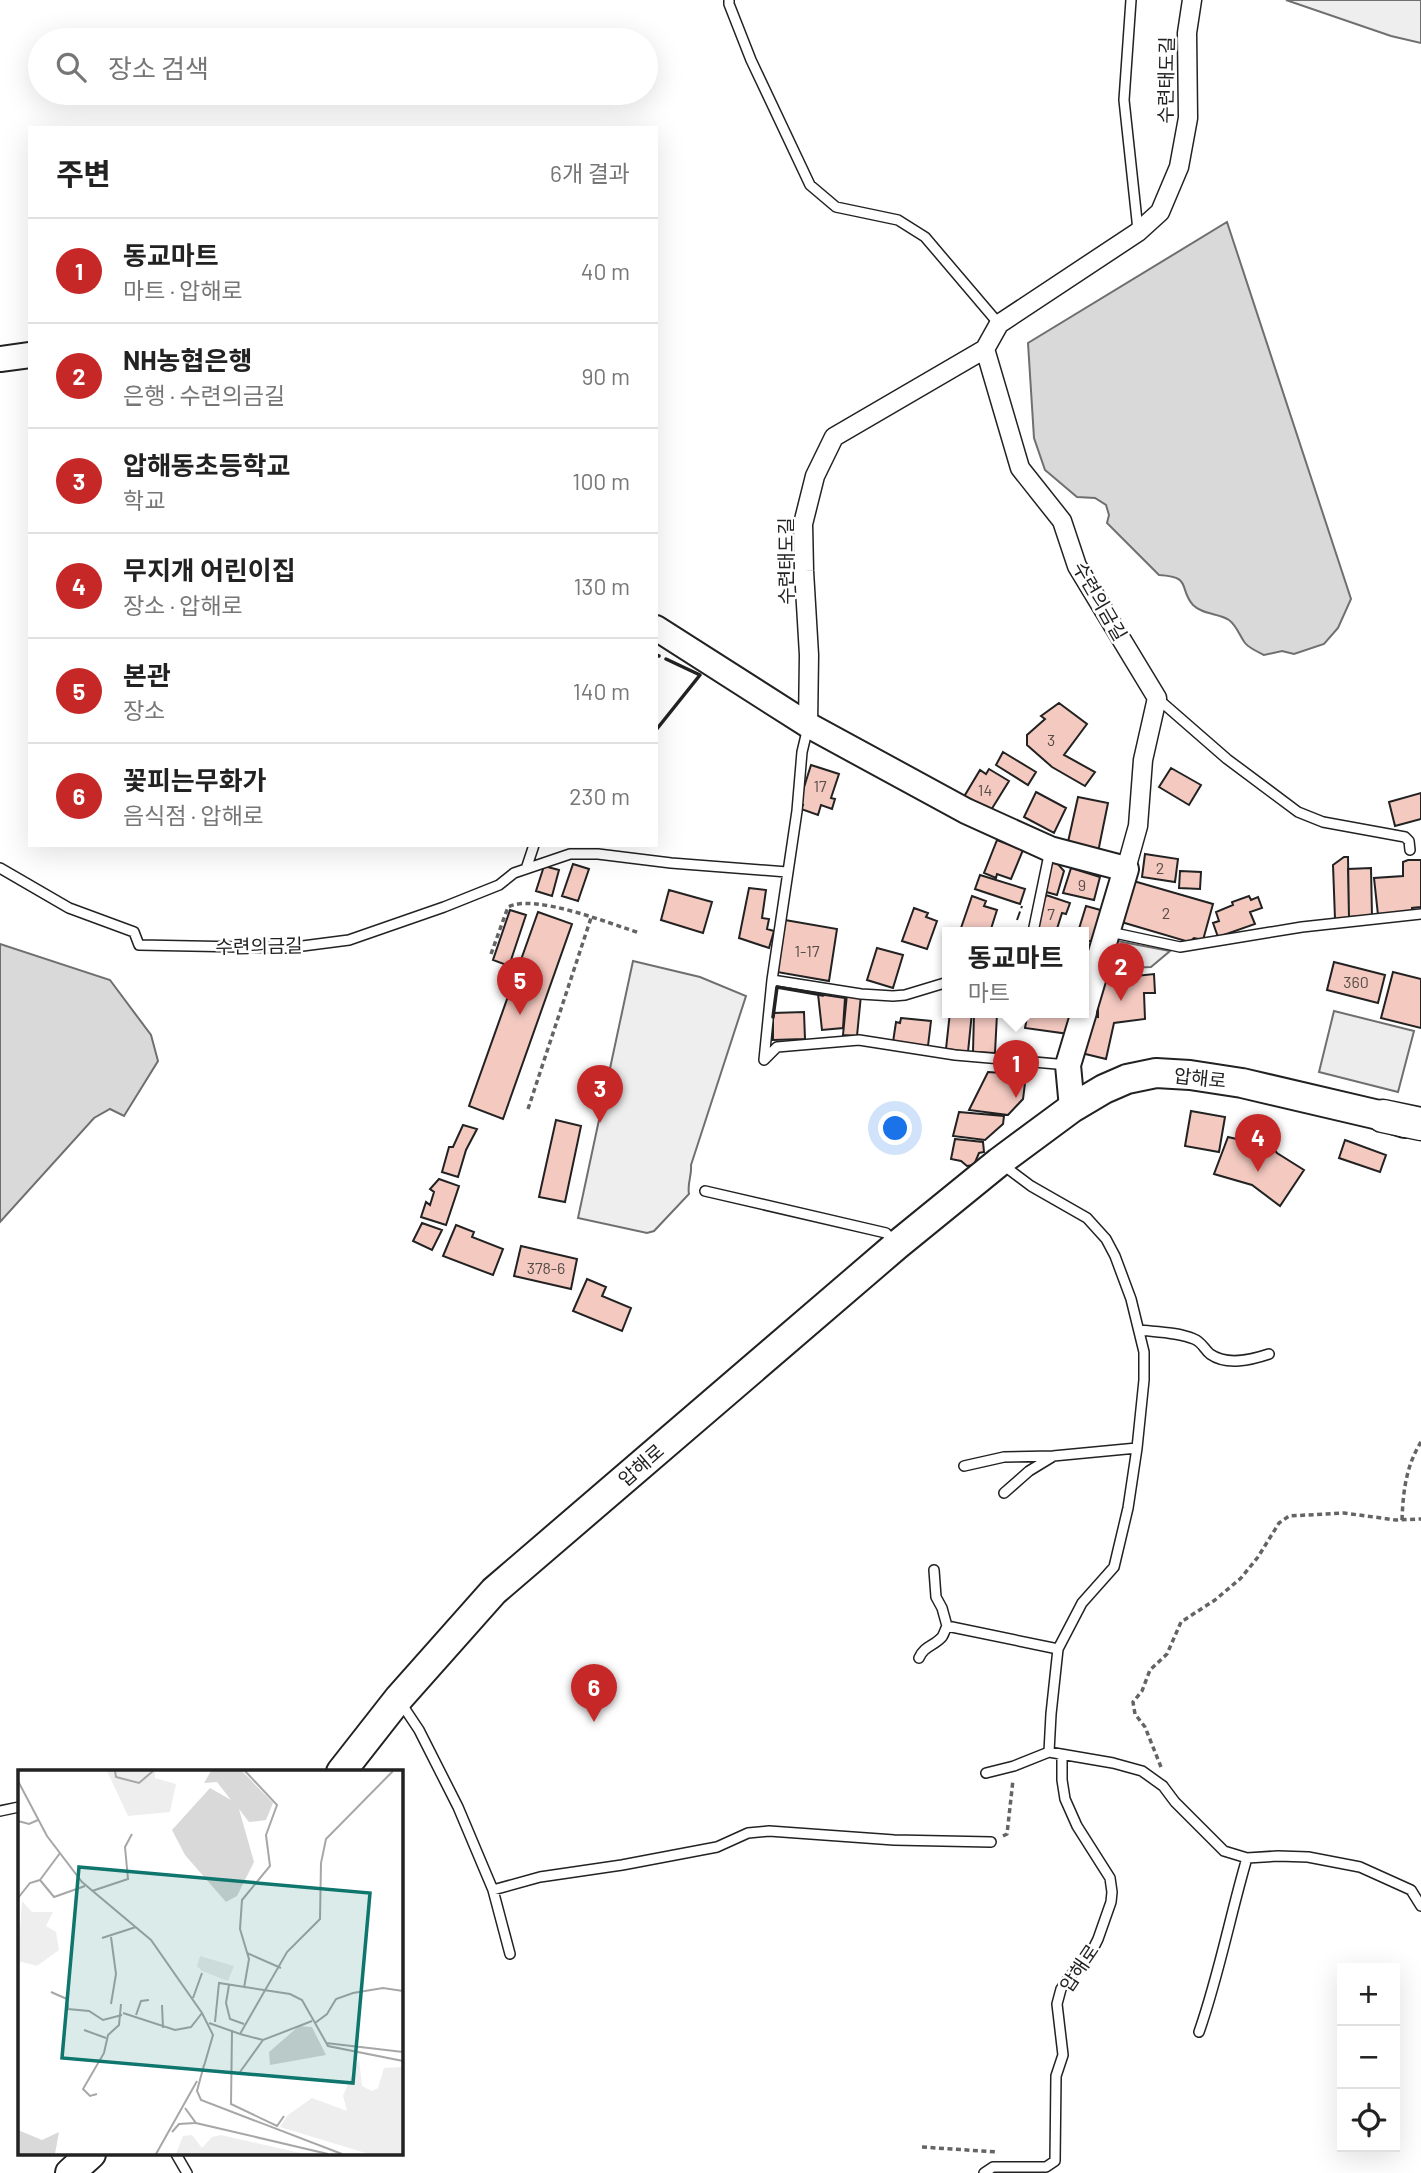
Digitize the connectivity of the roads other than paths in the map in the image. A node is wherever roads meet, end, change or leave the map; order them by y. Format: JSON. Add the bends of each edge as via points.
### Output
{"nodes":[{"id":1,"x":729,"y":0,"type":"edge"},
{"id":2,"x":1131,"y":0,"type":"edge"},
{"id":3,"x":1192,"y":0,"type":"edge"},
{"id":4,"x":1138,"y":232,"type":"junction"},
{"id":5,"x":999,"y":324,"type":"junction"},
{"id":6,"x":985,"y":349,"type":"junction"},
{"id":7,"x":28,"y":355,"type":"edge"},
{"id":8,"x":0,"y":359,"type":"edge"},
{"id":9,"x":658,"y":629,"type":"edge"},
{"id":10,"x":1157,"y":698,"type":"junction"},
{"id":11,"x":808,"y":725,"type":"junction"},
{"id":12,"x":533,"y":847,"type":"edge"},
{"id":13,"x":1050,"y":849,"type":"junction"},
{"id":14,"x":1410,"y":850,"type":"dead end"},
{"id":15,"x":0,"y":868,"type":"edge"},
{"id":16,"x":526,"y":869,"type":"junction"},
{"id":17,"x":1126,"y":869,"type":"junction"},
{"id":18,"x":787,"y":872,"type":"junction"},
{"id":19,"x":1421,"y":914,"type":"edge"},
{"id":20,"x":1034,"y":927,"type":"edge"},
{"id":21,"x":1108,"y":932,"type":"junction"},
{"id":22,"x":772,"y":981,"type":"junction"},
{"id":23,"x":942,"y":984,"type":"edge"},
{"id":24,"x":1089,"y":995,"type":"edge"},
{"id":25,"x":1082,"y":1018,"type":"edge"},
{"id":26,"x":1068,"y":1065,"type":"junction"},
{"id":27,"x":1072,"y":1108,"type":"junction"},
{"id":28,"x":1383,"y":1116,"type":"joint"},
{"id":29,"x":1421,"y":1126,"type":"edge"},
{"id":30,"x":999,"y":1162,"type":"junction"},
{"id":31,"x":705,"y":1191,"type":"dead end"},
{"id":32,"x":897,"y":1245,"type":"junction"},
{"id":33,"x":1139,"y":1329,"type":"junction"},
{"id":34,"x":1269,"y":1354,"type":"dead end"},
{"id":35,"x":1137,"y":1448,"type":"junction"},
{"id":36,"x":1053,"y":1456,"type":"junction"},
{"id":37,"x":964,"y":1466,"type":"dead end"},
{"id":38,"x":1004,"y":1493,"type":"dead end"},
{"id":39,"x":934,"y":1570,"type":"dead end"},
{"id":40,"x":947,"y":1626,"type":"junction"},
{"id":41,"x":1058,"y":1649,"type":"junction"},
{"id":42,"x":919,"y":1658,"type":"dead end"},
{"id":43,"x":398,"y":1698,"type":"junction"},
{"id":44,"x":1049,"y":1752,"type":"junction"},
{"id":45,"x":1062,"y":1755,"type":"junction"},
{"id":46,"x":343,"y":1770,"type":"edge"},
{"id":47,"x":986,"y":1773,"type":"dead end"},
{"id":48,"x":18,"y":1807,"type":"edge"},
{"id":49,"x":0,"y":1811,"type":"edge"},
{"id":50,"x":991,"y":1842,"type":"road end"},
{"id":51,"x":1247,"y":1858,"type":"junction"},
{"id":52,"x":493,"y":1889,"type":"junction"},
{"id":53,"x":1421,"y":1906,"type":"edge"},
{"id":54,"x":510,"y":1954,"type":"dead end"},
{"id":55,"x":1199,"y":2032,"type":"dead end"},
{"id":56,"x":89,"y":2156,"type":"edge"},
{"id":57,"x":177,"y":2156,"type":"edge"},
{"id":58,"x":70,"y":2173,"type":"edge"},
{"id":59,"x":187,"y":2173,"type":"edge"},
{"id":60,"x":984,"y":2173,"type":"edge"}],
"edges":[{"from":1,"to":5,"type":"lane","via":[[751,60],[810,185],[836,207],[898,220],[925,237]]},
{"from":2,"to":4,"type":"lane","name":"수련태도길","via":[[1124,100]]},
{"from":3,"to":4,"type":"street","name":"수련태도길","via":[[1187,33],[1188,118],[1179,167],[1160,212]]},
{"from":4,"to":5,"type":"street","name":"수련태도길"},
{"from":5,"to":6,"type":"street","name":"수련태도길"},
{"from":6,"to":10,"type":"street","name":"수련의금길","via":[[1020,468],[1062,521],[1077,566]]},
{"from":6,"to":11,"type":"street","name":"수련태도길","via":[[834,437],[815,476],[803,524]]},
{"from":7,"to":8,"type":"street"},
{"from":9,"to":11,"type":"street"},
{"from":10,"to":14,"type":"lane","name":"수련의금길","via":[[1290,808],[1323,822],[1405,837]]},
{"from":10,"to":17,"type":"street","via":[[1143,760],[1138,826]]},
{"from":11,"to":13,"type":"street","via":[[966,810]]},
{"from":11,"to":18,"type":"lane"},
{"from":12,"to":16,"type":"lane"},
{"from":13,"to":17,"type":"street"},
{"from":13,"to":20,"type":"lane"},
{"from":15,"to":16,"type":"lane","name":"수련의금길","via":[[69,908],[134,932],[139,945],[287,948],[349,940],[499,885]]},
{"from":16,"to":18,"type":"lane","name":"수련의금길","via":[[570,854],[598,854]]},
{"from":17,"to":21,"type":"street"},
{"from":18,"to":22,"type":"lane"},
{"from":19,"to":21,"type":"lane","via":[[1180,947]]},
{"from":21,"to":24,"type":"street"},
{"from":22,"to":23,"type":"lane","via":[[894,996]]},
{"from":22,"to":26,"type":"lane","via":[[764,1060],[776,1047],[859,1040]]},
{"from":25,"to":26,"type":"street"},
{"from":26,"to":27,"type":"street"},
{"from":27,"to":28,"type":"main road","name":"압해로","via":[[1127,1079],[1156,1073],[1242,1083]]},
{"from":27,"to":30,"type":"main road","name":"압해로"},
{"from":28,"to":29,"type":"highway"},
{"from":30,"to":32,"type":"main road","name":"압해로"},
{"from":30,"to":33,"type":"lane","via":[[1087,1218],[1106,1239]]},
{"from":31,"to":32,"type":"lane","via":[[886,1233]]},
{"from":32,"to":43,"type":"main road","name":"압해로","via":[[494,1591]]},
{"from":33,"to":34,"type":"lane","via":[[1191,1338],[1223,1359],[1247,1361]]},
{"from":33,"to":35,"type":"lane","via":[[1144,1361]]},
{"from":35,"to":36,"type":"lane"},
{"from":35,"to":41,"type":"lane","via":[[1114,1567],[1082,1603]]},
{"from":36,"to":37,"type":"lane","via":[[1004,1457]]},
{"from":36,"to":38,"type":"lane"},
{"from":39,"to":40,"type":"lane","via":[[936,1597]]},
{"from":40,"to":41,"type":"lane"},
{"from":40,"to":42,"type":"lane"},
{"from":41,"to":44,"type":"lane"},
{"from":43,"to":46,"type":"main road","name":"압해로"},
{"from":43,"to":52,"type":"lane","via":[[458,1807]]},
{"from":44,"to":45,"type":"lane"},
{"from":44,"to":47,"type":"lane"},
{"from":45,"to":51,"type":"lane","via":[[1142,1771],[1163,1786],[1224,1851]]},
{"from":45,"to":60,"type":"lane","name":"압해로","via":[[1065,1799],[1110,1878],[1111,1902],[1089,1957],[1061,1989],[1057,2004],[1063,2055],[1056,2077],[1055,2161],[1046,2167],[993,2167]]},
{"from":48,"to":49,"type":"lane"},
{"from":50,"to":52,"type":"lane","via":[[769,1831],[748,1833],[717,1847]]},
{"from":51,"to":53,"type":"lane","via":[[1308,1857],[1360,1867],[1411,1890]]},
{"from":51,"to":55,"type":"lane"},
{"from":52,"to":54,"type":"lane"},
{"from":56,"to":58,"type":"main road"},
{"from":57,"to":59,"type":"lane"}]}
